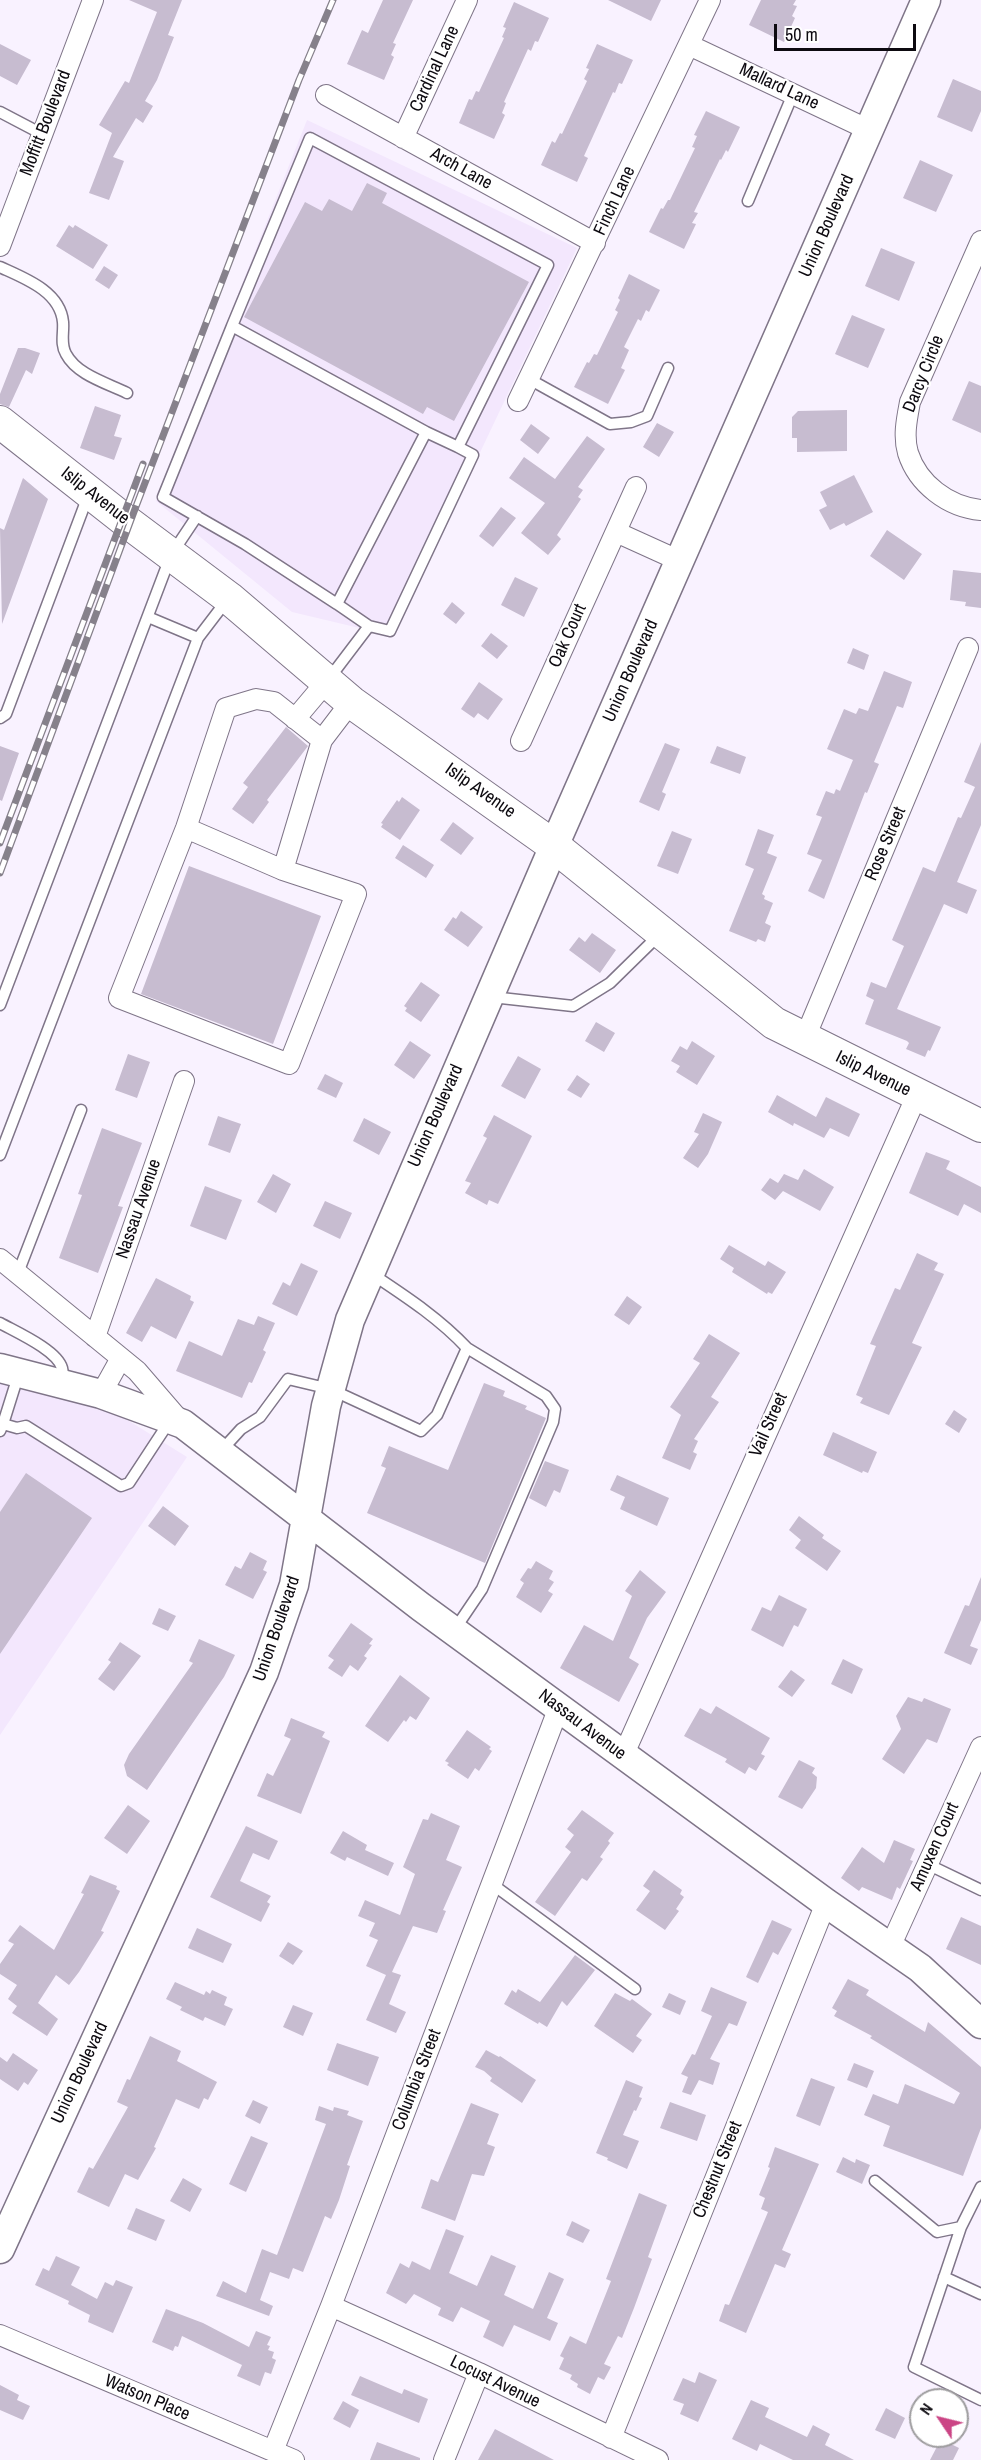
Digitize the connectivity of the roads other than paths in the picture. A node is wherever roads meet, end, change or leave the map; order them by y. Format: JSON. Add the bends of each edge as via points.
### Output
{"nodes":[{"id":1,"x":93,"y":0,"type":"edge"},
{"id":2,"x":467,"y":0,"type":"edge"},
{"id":3,"x":710,"y":0,"type":"edge"},
{"id":4,"x":926,"y":0,"type":"edge"},
{"id":5,"x":689,"y":45,"type":"junction"},
{"id":6,"x":793,"y":94,"type":"junction"},
{"id":7,"x":326,"y":95,"type":"dead end"},
{"id":8,"x":0,"y":112,"type":"edge"},
{"id":9,"x":869,"y":130,"type":"junction"},
{"id":10,"x":42,"y":134,"type":"junction"},
{"id":11,"x":403,"y":138,"type":"junction"},
{"id":12,"x":748,"y":201,"type":"dead end"},
{"id":13,"x":981,"y":241,"type":"edge"},
{"id":14,"x":595,"y":243,"type":"junction"},
{"id":15,"x":0,"y":246,"type":"edge"},
{"id":16,"x":0,"y":267,"type":"edge"},
{"id":17,"x":232,"y":326,"type":"junction"},
{"id":18,"x":668,"y":368,"type":"dead end"},
{"id":19,"x":529,"y":379,"type":"junction"},
{"id":20,"x":127,"y":393,"type":"dead end"},
{"id":21,"x":518,"y":401,"type":"dead end"},
{"id":22,"x":0,"y":422,"type":"edge"},
{"id":23,"x":426,"y":432,"type":"junction"},
{"id":24,"x":458,"y":447,"type":"junction"},
{"id":25,"x":636,"y":487,"type":"dead end"},
{"id":26,"x":90,"y":491,"type":"junction"},
{"id":27,"x":981,"y":510,"type":"edge"},
{"id":28,"x":197,"y":516,"type":"junction"},
{"id":29,"x":616,"y":532,"type":"junction"},
{"id":30,"x":171,"y":555,"type":"junction"},
{"id":31,"x":680,"y":561,"type":"junction"},
{"id":32,"x":229,"y":598,"type":"junction"},
{"id":33,"x":337,"y":604,"type":"junction"},
{"id":34,"x":148,"y":617,"type":"junction"},
{"id":35,"x":369,"y":626,"type":"junction"},
{"id":36,"x":198,"y":638,"type":"junction"},
{"id":37,"x":968,"y":648,"type":"dead end"},
{"id":38,"x":327,"y":681,"type":"junction"},
{"id":39,"x":351,"y":702,"type":"junction"},
{"id":40,"x":0,"y":718,"type":"edge"},
{"id":41,"x":296,"y":719,"type":"junction"},
{"id":42,"x":322,"y":740,"type":"junction"},
{"id":43,"x":521,"y":741,"type":"dead end"},
{"id":44,"x":186,"y":828,"type":"junction"},
{"id":45,"x":554,"y":846,"type":"junction"},
{"id":46,"x":283,"y":870,"type":"junction"},
{"id":47,"x":661,"y":932,"type":"junction"},
{"id":48,"x":488,"y":997,"type":"junction"},
{"id":49,"x":0,"y":1005,"type":"edge"},
{"id":50,"x":804,"y":1040,"type":"junction"},
{"id":51,"x":184,"y":1081,"type":"dead end"},
{"id":52,"x":917,"y":1095,"type":"junction"},
{"id":53,"x":81,"y":1110,"type":"dead end"},
{"id":54,"x":981,"y":1126,"type":"edge"},
{"id":55,"x":0,"y":1155,"type":"edge"},
{"id":56,"x":0,"y":1259,"type":"edge"},
{"id":57,"x":18,"y":1273,"type":"junction"},
{"id":58,"x":369,"y":1273,"type":"junction"},
{"id":59,"x":0,"y":1323,"type":"edge"},
{"id":60,"x":95,"y":1337,"type":"junction"},
{"id":61,"x":467,"y":1348,"type":"junction"},
{"id":62,"x":121,"y":1358,"type":"junction"},
{"id":63,"x":10,"y":1370,"type":"edge"},
{"id":64,"x":64,"y":1384,"type":"junction"},
{"id":65,"x":330,"y":1389,"type":"junction"},
{"id":66,"x":101,"y":1394,"type":"junction"},
{"id":67,"x":177,"y":1422,"type":"junction"},
{"id":68,"x":1,"y":1426,"type":"edge"},
{"id":69,"x":220,"y":1453,"type":"junction"},
{"id":70,"x":305,"y":1519,"type":"junction"},
{"id":71,"x":454,"y":1630,"type":"junction"},
{"id":72,"x":559,"y":1707,"type":"junction"},
{"id":73,"x":981,"y":1746,"type":"edge"},
{"id":74,"x":623,"y":1756,"type":"junction"},
{"id":75,"x":927,"y":1864,"type":"junction"},
{"id":76,"x":492,"y":1884,"type":"junction"},
{"id":77,"x":981,"y":1890,"type":"edge"},
{"id":78,"x":826,"y":1903,"type":"junction"},
{"id":79,"x":890,"y":1947,"type":"junction"},
{"id":80,"x":635,"y":1989,"type":"dead end"},
{"id":81,"x":981,"y":2024,"type":"edge"},
{"id":82,"x":875,"y":2181,"type":"dead end"},
{"id":83,"x":981,"y":2187,"type":"edge"},
{"id":84,"x":961,"y":2227,"type":"junction"},
{"id":85,"x":0,"y":2249,"type":"edge"},
{"id":86,"x":944,"y":2277,"type":"junction"},
{"id":87,"x":981,"y":2294,"type":"edge"},
{"id":88,"x":331,"y":2306,"type":"junction"},
{"id":89,"x":0,"y":2335,"type":"edge"},
{"id":90,"x":479,"y":2373,"type":"junction"},
{"id":91,"x":981,"y":2400,"type":"edge"},
{"id":92,"x":611,"y":2438,"type":"junction"},
{"id":93,"x":273,"y":2451,"type":"junction"},
{"id":94,"x":294,"y":2460,"type":"edge"},
{"id":95,"x":444,"y":2460,"type":"edge"},
{"id":96,"x":658,"y":2460,"type":"edge"}],
"edges":[{"from":1,"to":10,"type":"street","name":"Moffitt Boulevard"},
{"from":2,"to":11,"type":"street","name":"Cardinal Lane"},
{"from":3,"to":5,"type":"street","name":"Finch Lane"},
{"from":4,"to":9,"type":"main road","name":"Union Boulevard"},
{"from":5,"to":6,"type":"street","name":"Mallard Lane"},
{"from":5,"to":14,"type":"street","name":"Finch Lane"},
{"from":6,"to":9,"type":"street","name":"Mallard Lane"},
{"from":6,"to":12,"type":"lane"},
{"from":7,"to":11,"type":"street","name":"Arch Lane"},
{"from":8,"to":10,"type":"lane"},
{"from":9,"to":31,"type":"main road","name":"Union Boulevard"},
{"from":10,"to":15,"type":"street","name":"Moffitt Boulevard"},
{"from":11,"to":14,"type":"street","name":"Arch Lane"},
{"from":13,"to":27,"type":"street","name":"Darcy Circle","via":[[910,402],[905,425],[907,451],[917,473],[930,488],[949,501]]},
{"from":14,"to":19,"type":"street","name":"Finch Lane"},
{"from":16,"to":20,"type":"lane","via":[[33,283],[55,301],[62,314],[62,346],[78,369]]},
{"from":17,"to":23,"type":"lane"},
{"from":17,"to":24,"type":"lane","via":[[310,138],[549,265]]},
{"from":17,"to":28,"type":"lane","via":[[163,497]]},
{"from":18,"to":19,"type":"lane","via":[[647,416],[610,424]]},
{"from":19,"to":21,"type":"street","name":"Finch Lane"},
{"from":22,"to":26,"type":"main road","name":"Islip Avenue"},
{"from":23,"to":24,"type":"lane"},
{"from":23,"to":33,"type":"lane"},
{"from":24,"to":35,"type":"lane","via":[[472,455],[390,631]]},
{"from":25,"to":29,"type":"street","name":"Oak Court"},
{"from":26,"to":30,"type":"main road","name":"Islip Avenue"},
{"from":26,"to":40,"type":"lane","via":[[6,714]]},
{"from":28,"to":30,"type":"lane"},
{"from":28,"to":33,"type":"lane"},
{"from":29,"to":31,"type":"street"},
{"from":29,"to":43,"type":"street","name":"Oak Court"},
{"from":30,"to":32,"type":"main road","name":"Islip Avenue"},
{"from":30,"to":34,"type":"lane"},
{"from":31,"to":45,"type":"main road","name":"Union Boulevard"},
{"from":32,"to":36,"type":"lane"},
{"from":32,"to":38,"type":"main road","name":"Islip Avenue"},
{"from":33,"to":35,"type":"lane"},
{"from":34,"to":36,"type":"lane"},
{"from":34,"to":49,"type":"lane"},
{"from":35,"to":38,"type":"lane"},
{"from":36,"to":55,"type":"lane"},
{"from":37,"to":50,"type":"street","name":"Rose Street"},
{"from":38,"to":39,"type":"main road","name":"Islip Avenue"},
{"from":38,"to":41,"type":"street"},
{"from":39,"to":42,"type":"street"},
{"from":39,"to":45,"type":"main road","name":"Islip Avenue"},
{"from":41,"to":42,"type":"street"},
{"from":41,"to":44,"type":"street","via":[[274,702],[256,699],[226,708]]},
{"from":42,"to":46,"type":"street"},
{"from":44,"to":46,"type":"street"},
{"from":44,"to":46,"type":"street","via":[[119,998],[289,1064],[356,894]]},
{"from":45,"to":47,"type":"main road","name":"Islip Avenue"},
{"from":45,"to":48,"type":"main road","name":"Union Boulevard"},
{"from":47,"to":48,"type":"lane","via":[[610,983],[573,1006]]},
{"from":47,"to":50,"type":"main road","name":"Islip Avenue","via":[[774,1023]]},
{"from":48,"to":58,"type":"main road","name":"Union Boulevard"},
{"from":50,"to":52,"type":"main road","name":"Islip Avenue"},
{"from":51,"to":60,"type":"street","name":"Nassau Avenue"},
{"from":52,"to":54,"type":"main road","name":"Islip Avenue"},
{"from":52,"to":74,"type":"street","name":"Vail Street"},
{"from":53,"to":57,"type":"lane"},
{"from":56,"to":57,"type":"street","name":"Nassau Avenue"},
{"from":57,"to":60,"type":"street","name":"Nassau Avenue"},
{"from":58,"to":61,"type":"lane","via":[[409,1298]]},
{"from":58,"to":65,"type":"main road","name":"Union Boulevard","via":[[350,1320]]},
{"from":59,"to":64,"type":"lane","via":[[57,1358]]},
{"from":60,"to":62,"type":"street","name":"Nassau Avenue"},
{"from":61,"to":65,"type":"lane","via":[[437,1415],[421,1431]]},
{"from":61,"to":71,"type":"lane","via":[[546,1396],[555,1409],[553,1422],[482,1589]]},
{"from":62,"to":66,"type":"street"},
{"from":62,"to":67,"type":"street","name":"Nassau Avenue","via":[[137,1371]]},
{"from":63,"to":64,"type":"main road","name":"Nassau Avenue"},
{"from":63,"to":68,"type":"lane"},
{"from":64,"to":66,"type":"main road","name":"Nassau Avenue"},
{"from":65,"to":69,"type":"lane","via":[[288,1379],[260,1417],[241,1429]]},
{"from":65,"to":70,"type":"main road","name":"Union Boulevard"},
{"from":66,"to":67,"type":"main road","name":"Nassau Avenue"},
{"from":67,"to":68,"type":"lane","via":[[129,1483],[121,1486],[26,1426]]},
{"from":67,"to":69,"type":"main road","name":"Nassau Avenue"},
{"from":69,"to":70,"type":"main road","name":"Nassau Avenue"},
{"from":70,"to":71,"type":"main road","name":"Nassau Avenue"},
{"from":70,"to":85,"type":"main road","name":"Union Boulevard","via":[[294,1585],[264,1672]]},
{"from":71,"to":72,"type":"main road","name":"Nassau Avenue"},
{"from":72,"to":74,"type":"main road","name":"Nassau Avenue"},
{"from":72,"to":76,"type":"street","name":"Columbia Street"},
{"from":73,"to":75,"type":"street","name":"Amuxen Court"},
{"from":74,"to":78,"type":"main road","name":"Nassau Avenue"},
{"from":75,"to":77,"type":"lane"},
{"from":75,"to":79,"type":"street","name":"Amuxen Court"},
{"from":76,"to":80,"type":"lane"},
{"from":76,"to":88,"type":"street","name":"Columbia Street"},
{"from":78,"to":79,"type":"main road","name":"Nassau Avenue"},
{"from":78,"to":92,"type":"street","name":"Chestnut Street"},
{"from":79,"to":81,"type":"main road","name":"Nassau Avenue","via":[[920,1968]]},
{"from":82,"to":84,"type":"lane","via":[[937,2232]]},
{"from":83,"to":84,"type":"lane"},
{"from":84,"to":86,"type":"lane"},
{"from":86,"to":87,"type":"lane"},
{"from":86,"to":91,"type":"lane","via":[[914,2367]]},
{"from":88,"to":90,"type":"street","name":"Locust Avenue"},
{"from":88,"to":93,"type":"street","name":"Columbia Street"},
{"from":89,"to":93,"type":"street","name":"Watson Place"},
{"from":90,"to":92,"type":"street","name":"Locust Avenue"},
{"from":90,"to":95,"type":"street"},
{"from":92,"to":96,"type":"street","name":"Locust Avenue"},
{"from":93,"to":94,"type":"street","name":"Watson Place"}]}
